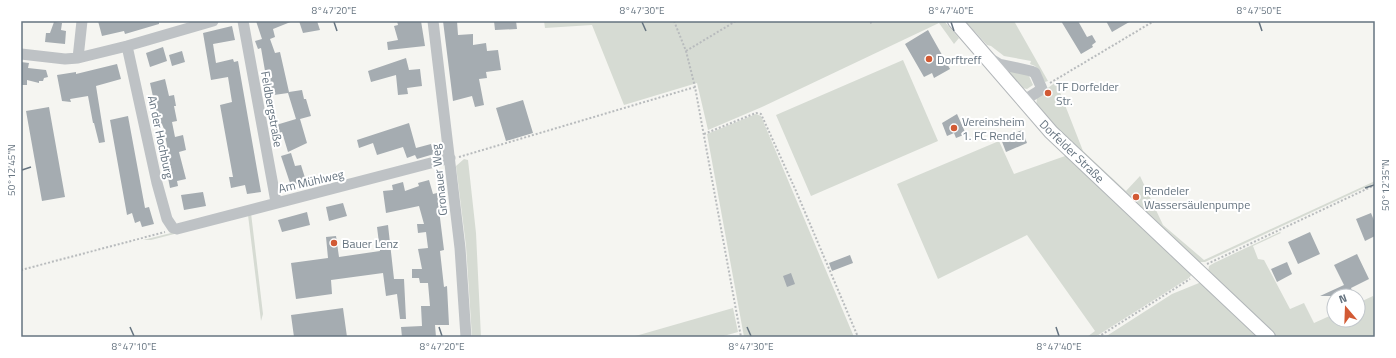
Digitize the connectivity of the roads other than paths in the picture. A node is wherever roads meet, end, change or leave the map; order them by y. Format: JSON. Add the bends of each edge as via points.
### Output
{"nodes":[{"id":1,"x":82,"y":21,"type":"edge"},
{"id":2,"x":213,"y":21,"type":"edge"},
{"id":3,"x":243,"y":21,"type":"edge"},
{"id":4,"x":433,"y":21,"type":"edge"},
{"id":5,"x":955,"y":21,"type":"edge"},
{"id":6,"x":127,"y":46,"type":"junction"},
{"id":7,"x":21,"y":54,"type":"edge"},
{"id":8,"x":986,"y":57,"type":"junction"},
{"id":9,"x":78,"y":58,"type":"junction"},
{"id":10,"x":1023,"y":101,"type":"junction"},
{"id":11,"x":450,"y":158,"type":"junction"},
{"id":12,"x":276,"y":202,"type":"junction"},
{"id":13,"x":177,"y":228,"type":"joint"},
{"id":14,"x":466,"y":337,"type":"edge"},
{"id":15,"x":1268,"y":337,"type":"edge"}],
"edges":[{"from":1,"to":9,"type":"street"},
{"from":2,"to":6,"type":"street"},
{"from":3,"to":12,"type":"street","name":"Feldbergstraße"},
{"from":4,"to":11,"type":"street","name":"Gronauer Weg"},
{"from":5,"to":8,"type":"main road","name":"Dorfelder Straße"},
{"from":6,"to":9,"type":"street"},
{"from":6,"to":13,"type":"street","name":"An der Hochburg","via":[[167,219],[173,228]]},
{"from":7,"to":9,"type":"street"},
{"from":8,"to":10,"type":"main road","name":"Dorfelder Straße"},
{"from":8,"to":10,"type":"street","via":[[1000,64],[1035,73],[1042,89]]},
{"from":10,"to":15,"type":"main road","name":"Dorfelder Straße","via":[[1072,152]]},
{"from":11,"to":12,"type":"street","name":"Am Mühlweg"},
{"from":11,"to":14,"type":"street","name":"Gronauer Weg"},
{"from":12,"to":13,"type":"street","name":"Am Mühlweg"}]}
